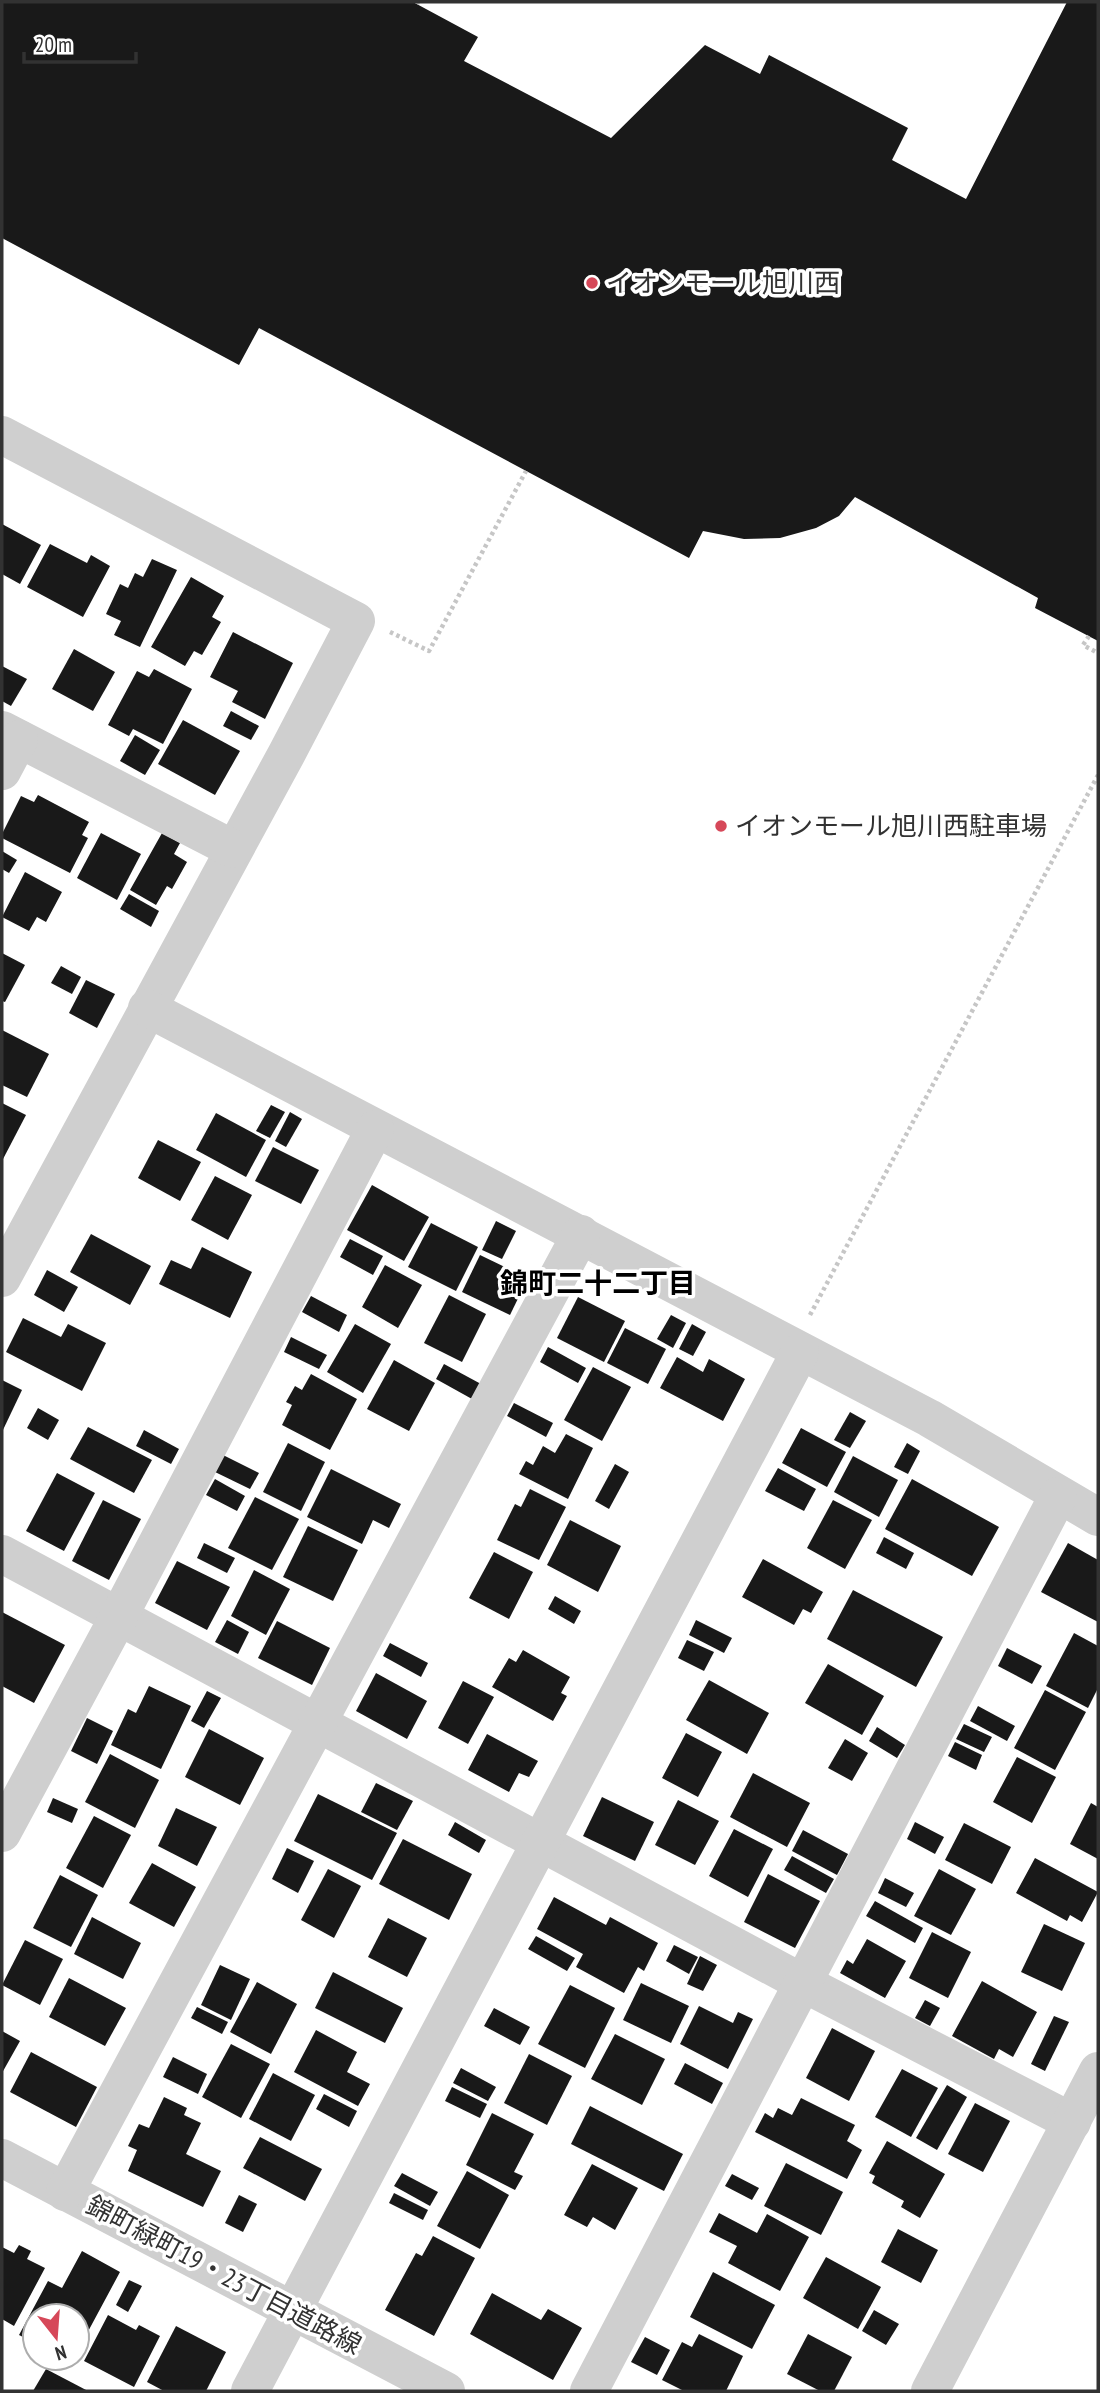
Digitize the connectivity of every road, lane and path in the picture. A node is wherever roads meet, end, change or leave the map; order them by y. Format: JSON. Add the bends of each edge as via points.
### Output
{"nodes":[{"id":1,"x":2,"y":435,"type":"edge"},
{"id":2,"x":526,"y":471,"type":"dead end"},
{"id":3,"x":389,"y":632,"type":"dead end"},
{"id":4,"x":1089,"y":636,"type":"dead end"},
{"id":5,"x":1098,"y":653,"type":"edge"},
{"id":6,"x":7,"y":746,"type":"edge"},
{"id":7,"x":1098,"y":775,"type":"edge"},
{"id":8,"x":233,"y":849,"type":"junction"},
{"id":9,"x":147,"y":1008,"type":"junction"},
{"id":10,"x":375,"y":1129,"type":"junction"},
{"id":11,"x":581,"y":1234,"type":"junction"},
{"id":12,"x":2,"y":1278,"type":"edge"},
{"id":13,"x":804,"y":1336,"type":"junction"},
{"id":14,"x":1058,"y":1496,"type":"junction"},
{"id":15,"x":1098,"y":1517,"type":"edge"},
{"id":16,"x":2,"y":1554,"type":"edge"},
{"id":17,"x":119,"y":1616,"type":"junction"},
{"id":18,"x":317,"y":1723,"type":"junction"},
{"id":19,"x":2,"y":1833,"type":"edge"},
{"id":20,"x":541,"y":1842,"type":"junction"},
{"id":21,"x":803,"y":1983,"type":"junction"},
{"id":22,"x":1098,"y":2071,"type":"edge"},
{"id":23,"x":1072,"y":2122,"type":"junction"},
{"id":24,"x":2,"y":2158,"type":"edge"},
{"id":25,"x":65,"y":2192,"type":"junction"},
{"id":26,"x":294,"y":2311,"type":"junction"},
{"id":27,"x":250,"y":2391,"type":"edge"},
{"id":28,"x":446,"y":2391,"type":"edge"},
{"id":29,"x":589,"y":2391,"type":"edge"},
{"id":30,"x":930,"y":2391,"type":"edge"}],
"edges":[{"from":1,"to":8,"type":"street","via":[[356,621]]},
{"from":2,"to":3,"type":"path","via":[[429,651]]},
{"from":4,"to":5,"type":"path","via":[[1083,645]]},
{"from":6,"to":8,"type":"street"},
{"from":7,"to":13,"type":"path"},
{"from":8,"to":9,"type":"street"},
{"from":9,"to":10,"type":"street"},
{"from":9,"to":12,"type":"street"},
{"from":10,"to":11,"type":"street"},
{"from":10,"to":17,"type":"street"},
{"from":11,"to":13,"type":"street"},
{"from":11,"to":18,"type":"street"},
{"from":13,"to":14,"type":"street"},
{"from":13,"to":20,"type":"street"},
{"from":14,"to":15,"type":"street"},
{"from":14,"to":21,"type":"street"},
{"from":16,"to":17,"type":"street"},
{"from":17,"to":18,"type":"street"},
{"from":17,"to":19,"type":"street"},
{"from":18,"to":20,"type":"street"},
{"from":18,"to":25,"type":"street"},
{"from":20,"to":21,"type":"street"},
{"from":20,"to":26,"type":"street"},
{"from":21,"to":23,"type":"street"},
{"from":21,"to":29,"type":"street"},
{"from":22,"to":23,"type":"street"},
{"from":23,"to":30,"type":"street"},
{"from":24,"to":25,"type":"street","name":"錦町緑町19・23丁目道路線"},
{"from":25,"to":26,"type":"street","name":"錦町緑町19・23丁目道路線"},
{"from":26,"to":27,"type":"street"},
{"from":26,"to":28,"type":"street","name":"錦町緑町19・23丁目道路線"}]}
